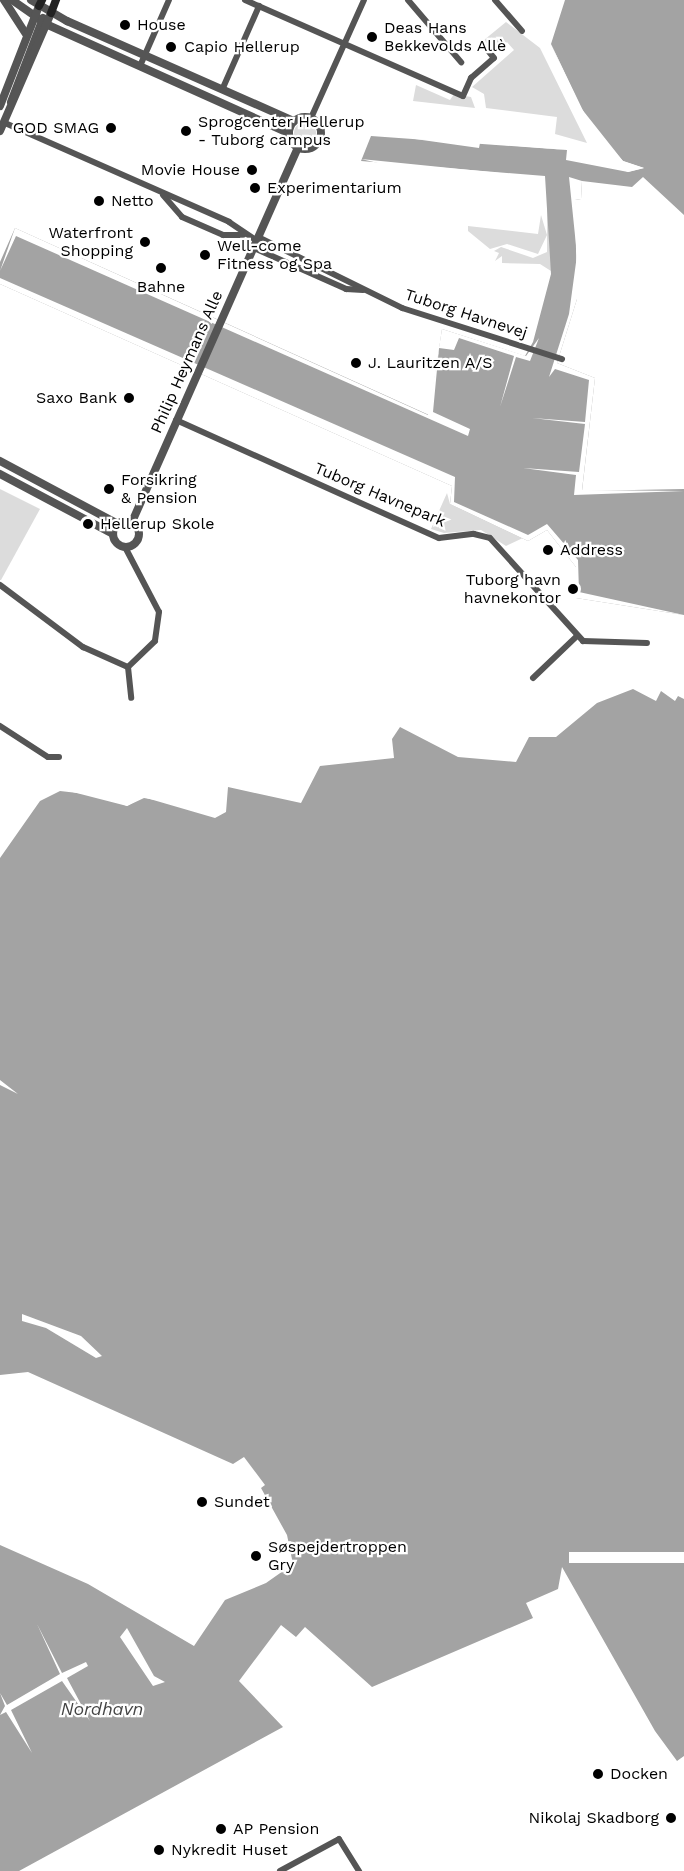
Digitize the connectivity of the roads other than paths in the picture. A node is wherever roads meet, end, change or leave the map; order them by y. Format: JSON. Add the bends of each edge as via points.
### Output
{"nodes":[{"id":1,"x":4,"y":0,"type":"edge"},
{"id":2,"x":12,"y":0,"type":"edge"},
{"id":3,"x":31,"y":0,"type":"edge"},
{"id":4,"x":56,"y":0,"type":"edge"},
{"id":5,"x":169,"y":0,"type":"edge"},
{"id":6,"x":245,"y":0,"type":"edge"},
{"id":7,"x":364,"y":0,"type":"edge"},
{"id":8,"x":408,"y":0,"type":"edge"},
{"id":9,"x":495,"y":0,"type":"edge"},
{"id":10,"x":41,"y":3,"type":"edge"},
{"id":11,"x":259,"y":6,"type":"junction"},
{"id":12,"x":51,"y":13,"type":"junction"},
{"id":13,"x":34,"y":17,"type":"junction"},
{"id":14,"x":45,"y":24,"type":"junction"},
{"id":15,"x":522,"y":31,"type":"dead end"},
{"id":16,"x":27,"y":35,"type":"junction"},
{"id":17,"x":345,"y":43,"type":"junction"},
{"id":18,"x":486,"y":48,"type":"dead end"},
{"id":19,"x":144,"y":56,"type":"junction"},
{"id":20,"x":462,"y":62,"type":"dead end"},
{"id":21,"x":140,"y":66,"type":"junction"},
{"id":22,"x":222,"y":90,"type":"junction"},
{"id":23,"x":0,"y":106,"type":"edge"},
{"id":24,"x":311,"y":118,"type":"junction"},
{"id":25,"x":294,"y":121,"type":"junction"},
{"id":26,"x":2,"y":127,"type":"edge"},
{"id":27,"x":288,"y":133,"type":"junction"},
{"id":28,"x":298,"y":148,"type":"junction"},
{"id":29,"x":163,"y":194,"type":"junction"},
{"id":30,"x":243,"y":235,"type":"junction"},
{"id":31,"x":256,"y":242,"type":"junction"},
{"id":32,"x":363,"y":290,"type":"junction"},
{"id":33,"x":561,"y":359,"type":"dead end"},
{"id":34,"x":176,"y":420,"type":"junction"},
{"id":35,"x":0,"y":461,"type":"edge"},
{"id":36,"x":0,"y":474,"type":"edge"},
{"id":37,"x":132,"y":522,"type":"junction"},
{"id":38,"x":118,"y":524,"type":"junction"},
{"id":39,"x":113,"y":534,"type":"junction"},
{"id":40,"x":125,"y":547,"type":"junction"},
{"id":41,"x":0,"y":585,"type":"edge"},
{"id":42,"x":577,"y":636,"type":"junction"},
{"id":43,"x":646,"y":643,"type":"dead end"},
{"id":44,"x":128,"y":667,"type":"junction"},
{"id":45,"x":533,"y":678,"type":"dead end"},
{"id":46,"x":131,"y":698,"type":"dead end"},
{"id":47,"x":0,"y":726,"type":"edge"},
{"id":48,"x":59,"y":757,"type":"dead end"},
{"id":49,"x":280,"y":1871,"type":"edge"},
{"id":50,"x":359,"y":1871,"type":"edge"}],
"edges":[{"from":1,"to":16,"type":"street"},
{"from":2,"to":13,"type":"street"},
{"from":3,"to":10,"type":"street"},
{"from":4,"to":12,"type":"main road"},
{"from":5,"to":19,"type":"street"},
{"from":6,"to":11,"type":"street"},
{"from":7,"to":17,"type":"street"},
{"from":8,"to":20,"type":"street"},
{"from":9,"to":15,"type":"street"},
{"from":10,"to":12,"type":"street"},
{"from":10,"to":13,"type":"street"},
{"from":10,"to":14,"type":"street"},
{"from":11,"to":17,"type":"street"},
{"from":11,"to":22,"type":"street"},
{"from":12,"to":14,"type":"street"},
{"from":12,"to":19,"type":"street"},
{"from":13,"to":14,"type":"street"},
{"from":13,"to":16,"type":"street"},
{"from":14,"to":21,"type":"street"},
{"from":14,"to":26,"type":"street"},
{"from":16,"to":23,"type":"street"},
{"from":17,"to":18,"type":"street","via":[[463,96],[471,78],[494,58]]},
{"from":17,"to":24,"type":"street"},
{"from":19,"to":21,"type":"street"},
{"from":19,"to":22,"type":"street"},
{"from":21,"to":27,"type":"street"},
{"from":22,"to":25,"type":"street"},
{"from":24,"to":25,"type":"street"},
{"from":24,"to":28,"type":"street","via":[[321,138],[312,148]]},
{"from":25,"to":27,"type":"street"},
{"from":26,"to":29,"type":"street","name":"Tuborg Havnevej"},
{"from":27,"to":28,"type":"street"},
{"from":28,"to":31,"type":"street","name":"Philip Heymans Alle"},
{"from":29,"to":30,"type":"street","name":"Tuborg Havnevej"},
{"from":29,"to":30,"type":"street","name":"Tuborg Havnevej","via":[[182,217],[223,235]]},
{"from":30,"to":31,"type":"street","name":"Tuborg Havnevej"},
{"from":31,"to":32,"type":"street","name":"Tuborg Havnevej"},
{"from":31,"to":32,"type":"street","name":"Tuborg Havnevej","via":[[346,289]]},
{"from":31,"to":34,"type":"street","name":"Philip Heymans Alle"},
{"from":32,"to":33,"type":"street","name":"Tuborg Havnevej","via":[[402,308]]},
{"from":34,"to":37,"type":"street","name":"Philip Heymans Alle"},
{"from":34,"to":42,"type":"street","name":"Tuborg Havnepark","via":[[439,538],[474,534],[490,538]]},
{"from":35,"to":38,"type":"street"},
{"from":36,"to":39,"type":"street"},
{"from":37,"to":38,"type":"street"},
{"from":37,"to":40,"type":"street","name":"Philip Heymans Alle","via":[[139,537]]},
{"from":38,"to":39,"type":"street"},
{"from":39,"to":40,"type":"street"},
{"from":40,"to":44,"type":"street","via":[[159,612],[155,641]]},
{"from":41,"to":44,"type":"street","via":[[83,647]]},
{"from":42,"to":43,"type":"street","via":[[591,643],[617,638]]},
{"from":42,"to":45,"type":"street"},
{"from":44,"to":46,"type":"street"},
{"from":47,"to":48,"type":"street","via":[[48,757]]},
{"from":49,"to":50,"type":"street","via":[[339,1839]]}]}
